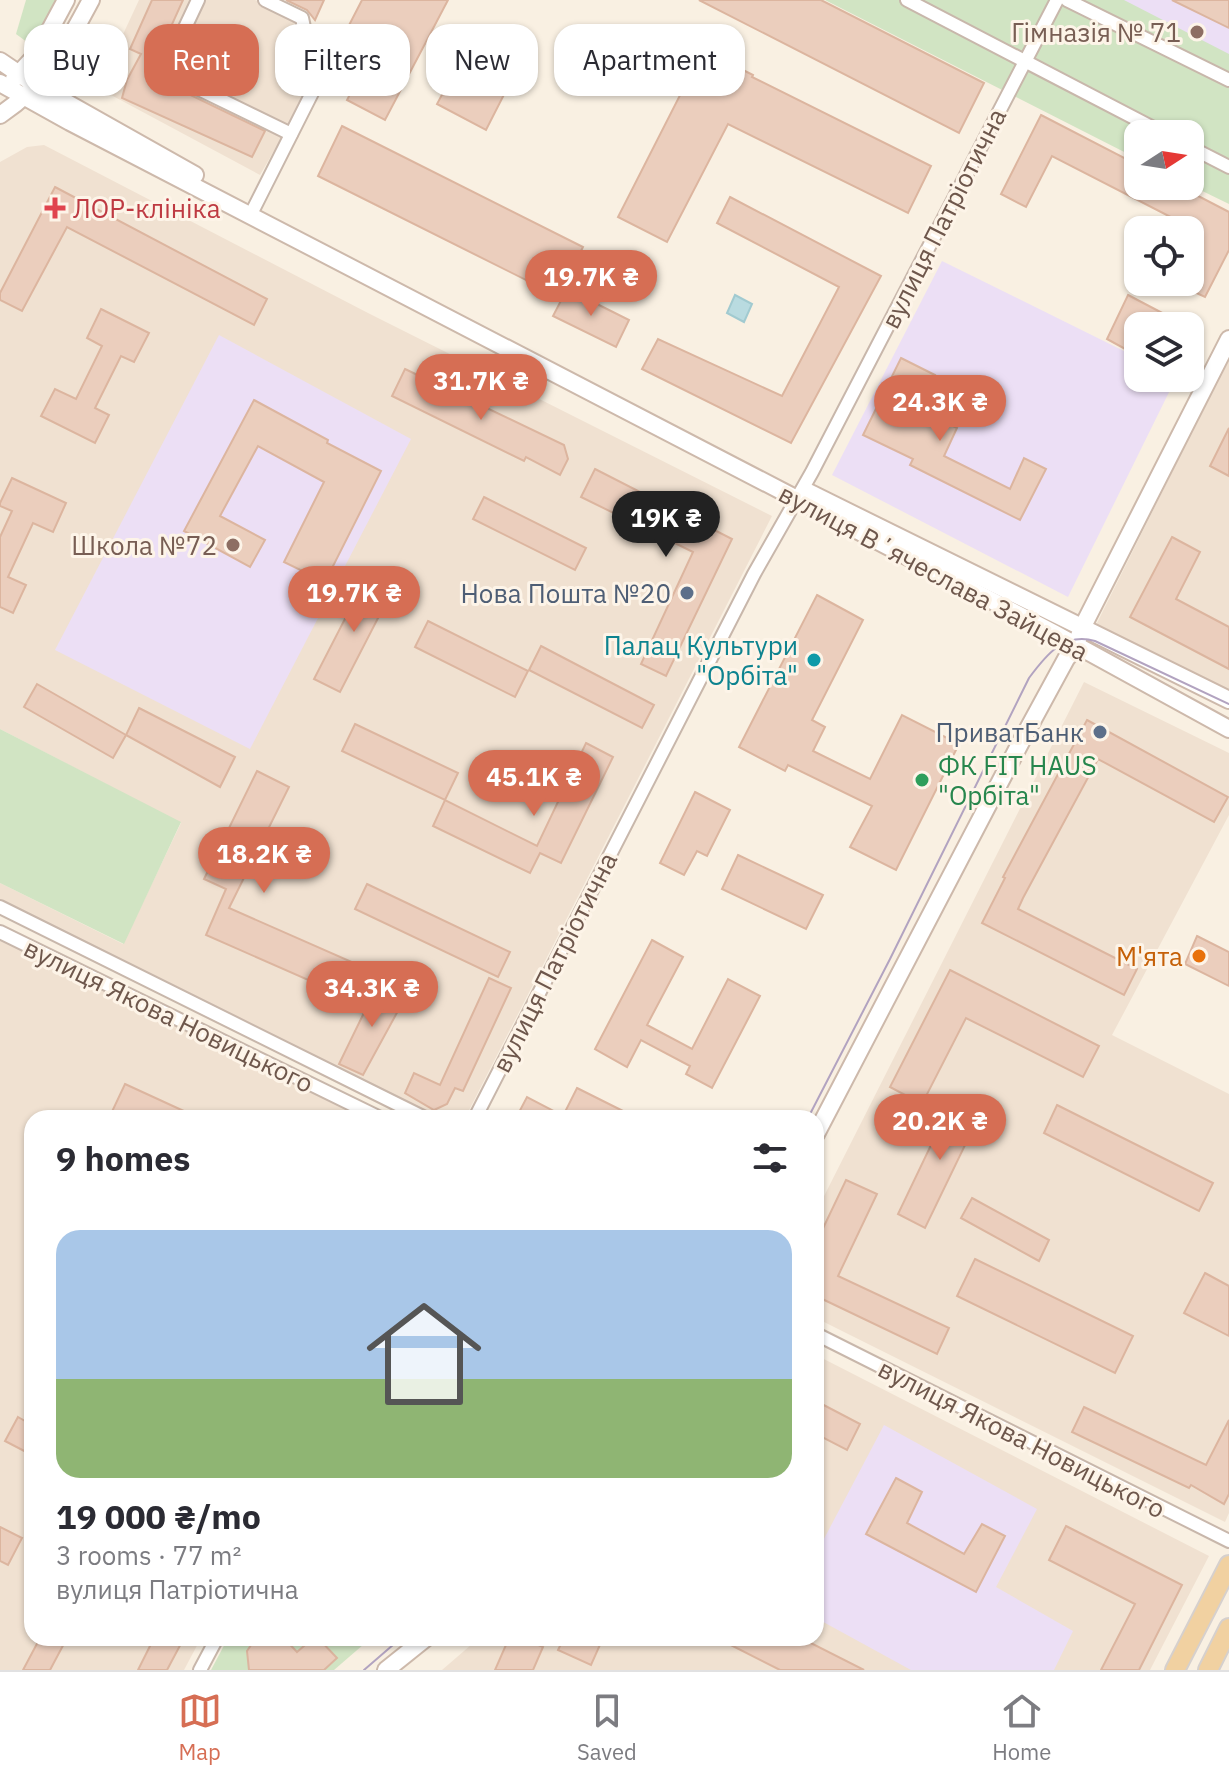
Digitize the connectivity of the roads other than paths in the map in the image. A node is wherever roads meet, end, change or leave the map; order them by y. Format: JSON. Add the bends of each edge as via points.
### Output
{"nodes":[{"id":1,"x":66,"y":0,"type":"edge"},
{"id":2,"x":91,"y":0,"type":"edge"},
{"id":3,"x":198,"y":0,"type":"edge"},
{"id":4,"x":265,"y":0,"type":"edge"},
{"id":5,"x":907,"y":0,"type":"edge"},
{"id":6,"x":1057,"y":0,"type":"edge"},
{"id":7,"x":1067,"y":0,"type":"edge"},
{"id":8,"x":78,"y":24,"type":"edge"},
{"id":9,"x":0,"y":61,"type":"edge"},
{"id":10,"x":1024,"y":62,"type":"junction"},
{"id":11,"x":21,"y":73,"type":"junction"},
{"id":12,"x":24,"y":78,"type":"edge"},
{"id":13,"x":1229,"y":80,"type":"edge"},
{"id":14,"x":2,"y":86,"type":"edge"},
{"id":15,"x":24,"y":90,"type":"edge"},
{"id":16,"x":26,"y":96,"type":"edge"},
{"id":17,"x":40,"y":96,"type":"edge"},
{"id":18,"x":40,"y":96,"type":"edge"},
{"id":19,"x":0,"y":115,"type":"edge"},
{"id":20,"x":1138,"y":120,"type":"edge"},
{"id":21,"x":291,"y":134,"type":"junction"},
{"id":22,"x":1204,"y":154,"type":"edge"},
{"id":23,"x":1229,"y":167,"type":"edge"},
{"id":24,"x":254,"y":208,"type":"junction"},
{"id":25,"x":1229,"y":339,"type":"edge"},
{"id":26,"x":800,"y":494,"type":"junction"},
{"id":27,"x":1082,"y":628,"type":"junction"},
{"id":28,"x":1075,"y":647,"type":"junction"},
{"id":29,"x":1229,"y":700,"type":"edge"},
{"id":30,"x":1229,"y":729,"type":"edge"},
{"id":31,"x":0,"y":907,"type":"edge"},
{"id":32,"x":0,"y":932,"type":"edge"},
{"id":33,"x":364,"y":1110,"type":"edge"},
{"id":34,"x":409,"y":1110,"type":"edge"},
{"id":35,"x":479,"y":1110,"type":"edge"},
{"id":36,"x":824,"y":1119,"type":"edge"},
{"id":37,"x":824,"y":1338,"type":"edge"},
{"id":38,"x":1229,"y":1541,"type":"edge"},
{"id":39,"x":1229,"y":1565,"type":"edge"},
{"id":40,"x":1229,"y":1628,"type":"edge"},
{"id":41,"x":213,"y":1646,"type":"edge"},
{"id":42,"x":416,"y":1646,"type":"edge"},
{"id":43,"x":200,"y":1670,"type":"edge"},
{"id":44,"x":386,"y":1670,"type":"edge"},
{"id":45,"x":1175,"y":1670,"type":"edge"},
{"id":46,"x":1208,"y":1670,"type":"edge"}],
"edges":[{"from":1,"to":11,"type":"main road"},
{"from":2,"to":8,"type":"main road"},
{"from":3,"to":21,"type":"street","via":[[164,72]]},
{"from":4,"to":21,"type":"street","via":[[302,18],[316,85]]},
{"from":5,"to":10,"type":"street"},
{"from":6,"to":10,"type":"street","name":"вулиця Патріотична"},
{"from":7,"to":13,"type":"street"},
{"from":9,"to":11,"type":"main road","name":"вулиця Вʼячеслава Зайцева"},
{"from":10,"to":20,"type":"street"},
{"from":10,"to":26,"type":"street","name":"вулиця Патріотична"},
{"from":11,"to":12,"type":"main road","name":"вулиця Вʼячеслава Зайцева"},
{"from":11,"to":14,"type":"main road"},
{"from":14,"to":15,"type":"main road","name":"вулиця Вʼячеслава Зайцева"},
{"from":16,"to":19,"type":"main road"},
{"from":17,"to":24,"type":"main road","name":"вулиця Вʼячеслава Зайцева"},
{"from":18,"to":26,"type":"main road","name":"вулиця Вʼячеслава Зайцева"},
{"from":21,"to":24,"type":"street"},
{"from":22,"to":23,"type":"street"},
{"from":24,"to":26,"type":"main road","name":"вулиця Вʼячеслава Зайцева"},
{"from":25,"to":27,"type":"main road"},
{"from":26,"to":27,"type":"main road","name":"вулиця Вʼячеслава Зайцева"},
{"from":26,"to":28,"type":"main road","name":"вулиця Вʼячеслава Зайцева"},
{"from":26,"to":35,"type":"street","name":"вулиця Патріотична","via":[[747,587]]},
{"from":27,"to":28,"type":"main road"},
{"from":27,"to":29,"type":"main road","name":"вулиця Вʼячеслава Зайцева"},
{"from":28,"to":30,"type":"main road","name":"вулиця Вʼячеслава Зайцева"},
{"from":28,"to":36,"type":"main road"},
{"from":31,"to":34,"type":"street","name":"вулиця Якова Новицького"},
{"from":32,"to":33,"type":"street","name":"вулиця Якова Новицького"},
{"from":37,"to":38,"type":"street","name":"вулиця Якова Новицького"},
{"from":39,"to":45,"type":"main road"},
{"from":40,"to":46,"type":"main road"},
{"from":41,"to":43,"type":"street"},
{"from":42,"to":44,"type":"main road"}]}
